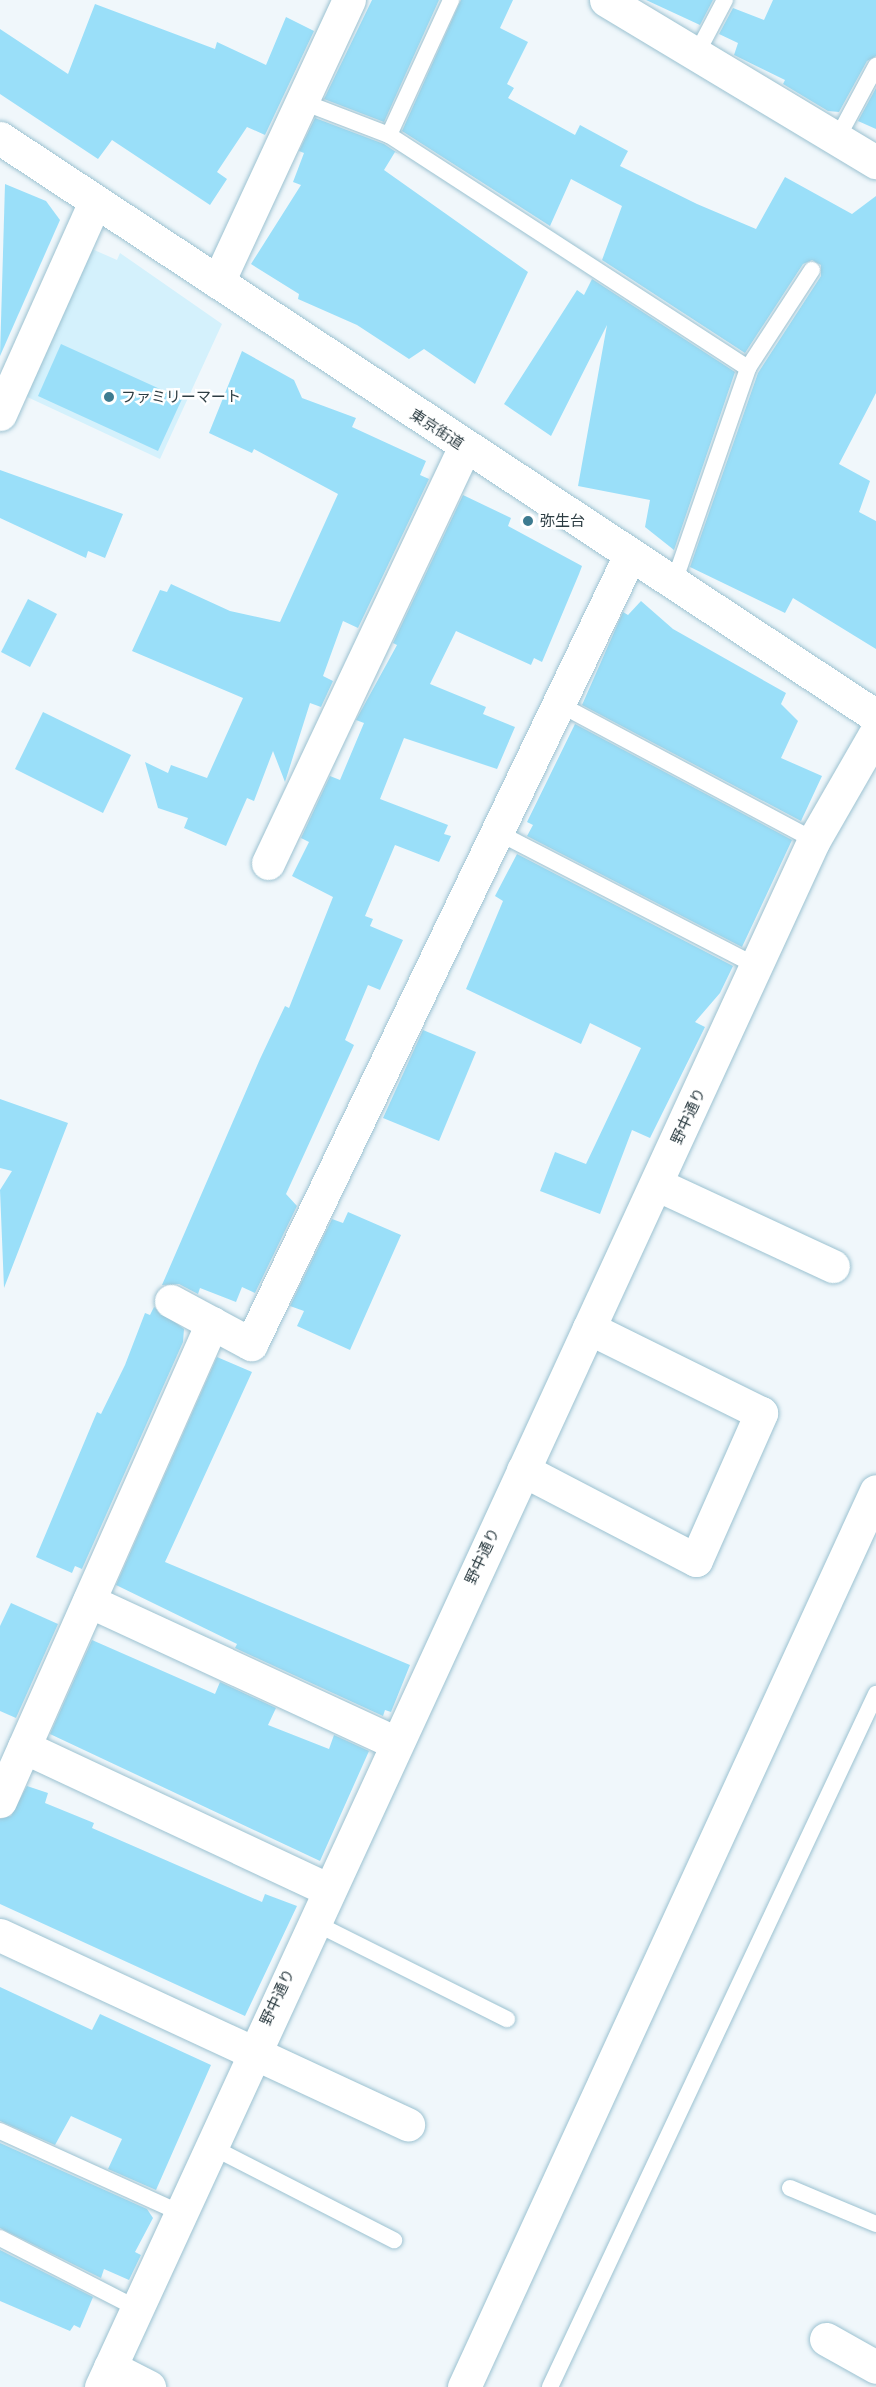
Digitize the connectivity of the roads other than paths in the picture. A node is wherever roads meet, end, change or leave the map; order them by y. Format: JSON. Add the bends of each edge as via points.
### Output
{"nodes":[{"id":1,"x":349,"y":0,"type":"edge"},
{"id":2,"x":451,"y":0,"type":"edge"},
{"id":3,"x":606,"y":0,"type":"edge"},
{"id":4,"x":725,"y":0,"type":"edge"},
{"id":5,"x":697,"y":53,"type":"junction"},
{"id":6,"x":876,"y":66,"type":"edge"},
{"id":7,"x":303,"y":102,"type":"junction"},
{"id":8,"x":389,"y":135,"type":"junction"},
{"id":9,"x":838,"y":137,"type":"junction"},
{"id":10,"x":0,"y":138,"type":"edge"},
{"id":11,"x":876,"y":162,"type":"edge"},
{"id":12,"x":95,"y":202,"type":"junction"},
{"id":13,"x":812,"y":270,"type":"dead end"},
{"id":14,"x":218,"y":282,"type":"junction"},
{"id":15,"x":748,"y":368,"type":"junction"},
{"id":16,"x":0,"y":414,"type":"edge"},
{"id":17,"x":465,"y":446,"type":"junction"},
{"id":18,"x":629,"y":557,"type":"junction"},
{"id":19,"x":673,"y":585,"type":"junction"},
{"id":20,"x":559,"y":704,"type":"junction"},
{"id":21,"x":876,"y":716,"type":"edge"},
{"id":22,"x":876,"y":732,"type":"edge"},
{"id":23,"x":497,"y":832,"type":"junction"},
{"id":24,"x":814,"y":840,"type":"junction"},
{"id":25,"x":268,"y":863,"type":"dead end"},
{"id":26,"x":758,"y":967,"type":"junction"},
{"id":27,"x":656,"y":1184,"type":"junction"},
{"id":28,"x":833,"y":1266,"type":"dead end"},
{"id":29,"x":171,"y":1301,"type":"dead end"},
{"id":30,"x":212,"y":1323,"type":"junction"},
{"id":31,"x":589,"y":1328,"type":"junction"},
{"id":32,"x":523,"y":1470,"type":"junction"},
{"id":33,"x":876,"y":1491,"type":"edge"},
{"id":34,"x":89,"y":1601,"type":"junction"},
{"id":35,"x":876,"y":1694,"type":"edge"},
{"id":36,"x":394,"y":1742,"type":"junction"},
{"id":37,"x":24,"y":1747,"type":"junction"},
{"id":38,"x":0,"y":1801,"type":"edge"},
{"id":39,"x":327,"y":1889,"type":"junction"},
{"id":40,"x":313,"y":1922,"type":"junction"},
{"id":41,"x":0,"y":1935,"type":"edge"},
{"id":42,"x":507,"y":2019,"type":"dead end"},
{"id":43,"x":252,"y":2050,"type":"junction"},
{"id":44,"x":408,"y":2124,"type":"dead end"},
{"id":45,"x":0,"y":2131,"type":"edge"},
{"id":46,"x":210,"y":2146,"type":"junction"},
{"id":47,"x":790,"y":2188,"type":"dead end"},
{"id":48,"x":181,"y":2213,"type":"junction"},
{"id":49,"x":876,"y":2224,"type":"edge"},
{"id":50,"x":0,"y":2238,"type":"edge"},
{"id":51,"x":394,"y":2240,"type":"dead end"},
{"id":52,"x":136,"y":2308,"type":"junction"},
{"id":53,"x":826,"y":2339,"type":"dead end"},
{"id":54,"x":876,"y":2367,"type":"edge"},
{"id":55,"x":105,"y":2377,"type":"edge"},
{"id":56,"x":150,"y":2387,"type":"edge"},
{"id":57,"x":464,"y":2387,"type":"edge"},
{"id":58,"x":550,"y":2387,"type":"edge"}],
"edges":[{"from":1,"to":7,"type":"street"},
{"from":2,"to":8,"type":"lane"},
{"from":3,"to":5,"type":"street"},
{"from":4,"to":5,"type":"lane"},
{"from":5,"to":9,"type":"street"},
{"from":6,"to":9,"type":"lane"},
{"from":7,"to":8,"type":"lane"},
{"from":7,"to":14,"type":"street"},
{"from":8,"to":15,"type":"lane"},
{"from":9,"to":11,"type":"street"},
{"from":10,"to":12,"type":"street","name":"東京街道"},
{"from":12,"to":14,"type":"street","name":"東京街道"},
{"from":12,"to":16,"type":"street"},
{"from":13,"to":15,"type":"lane"},
{"from":14,"to":17,"type":"street","name":"東京街道"},
{"from":15,"to":19,"type":"lane"},
{"from":17,"to":18,"type":"street","name":"東京街道"},
{"from":17,"to":25,"type":"street"},
{"from":18,"to":19,"type":"street","name":"東京街道"},
{"from":18,"to":20,"type":"street"},
{"from":19,"to":21,"type":"street","name":"東京街道"},
{"from":20,"to":23,"type":"street"},
{"from":20,"to":24,"type":"lane"},
{"from":22,"to":24,"type":"street","name":"野中通り"},
{"from":23,"to":26,"type":"lane"},
{"from":23,"to":30,"type":"street","via":[[251,1344]]},
{"from":24,"to":26,"type":"street","name":"野中通り"},
{"from":26,"to":27,"type":"street","name":"野中通り"},
{"from":27,"to":28,"type":"street"},
{"from":27,"to":31,"type":"street","name":"野中通り"},
{"from":29,"to":30,"type":"street"},
{"from":30,"to":34,"type":"street"},
{"from":31,"to":32,"type":"street","name":"野中通り"},
{"from":31,"to":32,"type":"street","via":[[761,1413],[696,1560]]},
{"from":32,"to":36,"type":"street","name":"野中通り"},
{"from":33,"to":57,"type":"street"},
{"from":34,"to":36,"type":"street"},
{"from":34,"to":37,"type":"street"},
{"from":35,"to":58,"type":"lane"},
{"from":36,"to":39,"type":"street","name":"野中通り"},
{"from":37,"to":38,"type":"street"},
{"from":37,"to":39,"type":"street"},
{"from":39,"to":40,"type":"street","name":"野中通り"},
{"from":40,"to":42,"type":"lane"},
{"from":40,"to":43,"type":"street","name":"野中通り"},
{"from":41,"to":43,"type":"street"},
{"from":43,"to":44,"type":"street"},
{"from":43,"to":46,"type":"street","name":"野中通り"},
{"from":45,"to":48,"type":"lane"},
{"from":46,"to":48,"type":"street","name":"野中通り"},
{"from":46,"to":51,"type":"lane"},
{"from":47,"to":49,"type":"lane"},
{"from":48,"to":52,"type":"street","name":"野中通り"},
{"from":50,"to":52,"type":"lane"},
{"from":52,"to":55,"type":"street","name":"野中通り"},
{"from":53,"to":54,"type":"street"},
{"from":55,"to":56,"type":"street"}]}
